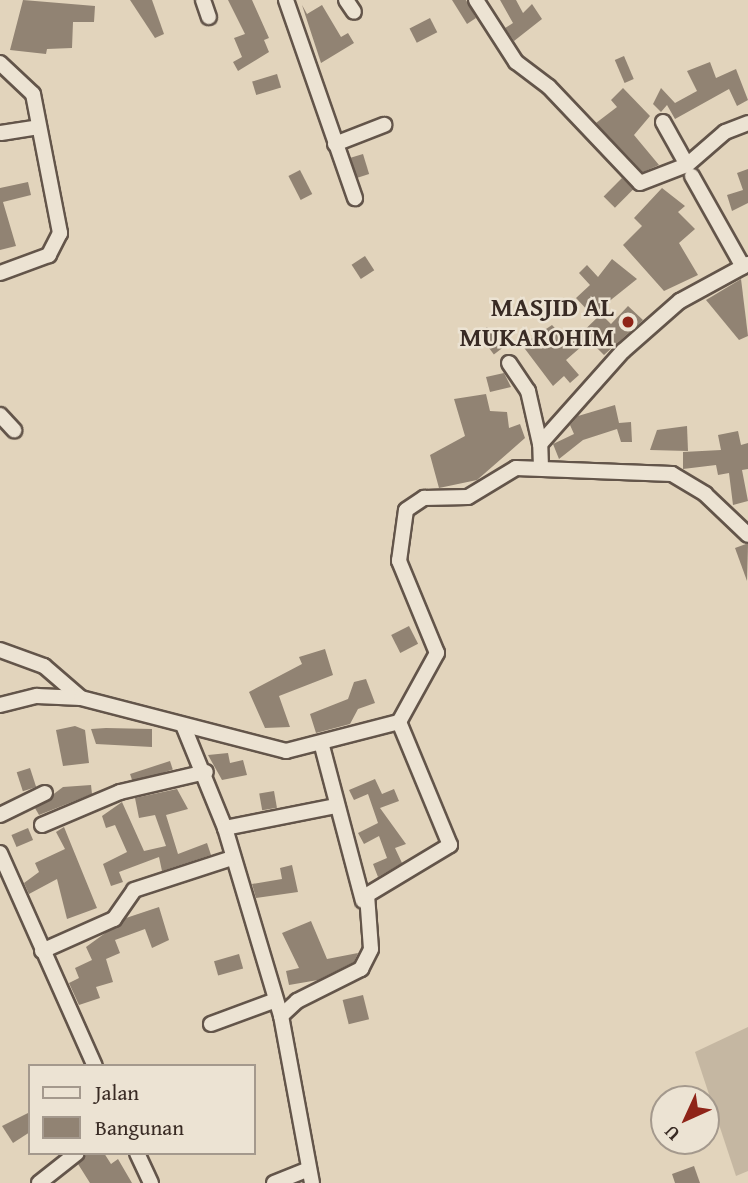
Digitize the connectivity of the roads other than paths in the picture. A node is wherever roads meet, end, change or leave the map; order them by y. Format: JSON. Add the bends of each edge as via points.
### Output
{"nodes":[{"id":1,"x":202,"y":0,"type":"edge"},
{"id":2,"x":286,"y":0,"type":"edge"},
{"id":3,"x":476,"y":0,"type":"edge"},
{"id":4,"x":209,"y":17,"type":"dead end"},
{"id":5,"x":0,"y":62,"type":"edge"},
{"id":6,"x":663,"y":122,"type":"dead end"},
{"id":7,"x":748,"y":123,"type":"edge"},
{"id":8,"x":384,"y":125,"type":"dead end"},
{"id":9,"x":39,"y":127,"type":"junction"},
{"id":10,"x":1,"y":133,"type":"edge"},
{"id":11,"x":335,"y":144,"type":"junction"},
{"id":12,"x":690,"y":170,"type":"junction"},
{"id":13,"x":355,"y":198,"type":"dead end"},
{"id":14,"x":745,"y":265,"type":"edge"},
{"id":15,"x":0,"y":272,"type":"edge"},
{"id":16,"x":509,"y":363,"type":"dead end"},
{"id":17,"x":0,"y":415,"type":"edge"},
{"id":18,"x":14,"y":430,"type":"dead end"},
{"id":19,"x":540,"y":443,"type":"junction"},
{"id":20,"x":541,"y":467,"type":"junction"},
{"id":21,"x":748,"y":535,"type":"edge"},
{"id":22,"x":0,"y":650,"type":"edge"},
{"id":23,"x":81,"y":698,"type":"junction"},
{"id":24,"x":0,"y":705,"type":"edge"},
{"id":25,"x":399,"y":722,"type":"junction"},
{"id":26,"x":183,"y":725,"type":"junction"},
{"id":27,"x":322,"y":746,"type":"junction"},
{"id":28,"x":206,"y":772,"type":"junction"},
{"id":29,"x":45,"y":793,"type":"dead end"},
{"id":30,"x":336,"y":806,"type":"junction"},
{"id":31,"x":0,"y":814,"type":"edge"},
{"id":32,"x":42,"y":825,"type":"dead end"},
{"id":33,"x":225,"y":828,"type":"junction"},
{"id":34,"x":0,"y":853,"type":"edge"},
{"id":35,"x":232,"y":858,"type":"junction"},
{"id":36,"x":363,"y":901,"type":"junction"},
{"id":37,"x":42,"y":951,"type":"junction"},
{"id":38,"x":276,"y":1000,"type":"junction"},
{"id":39,"x":281,"y":1016,"type":"junction"},
{"id":40,"x":211,"y":1024,"type":"dead end"},
{"id":41,"x":94,"y":1064,"type":"edge"},
{"id":42,"x":74,"y":1155,"type":"edge"},
{"id":43,"x":138,"y":1155,"type":"edge"},
{"id":44,"x":309,"y":1177,"type":"edge"},
{"id":45,"x":39,"y":1183,"type":"edge"},
{"id":46,"x":151,"y":1183,"type":"edge"},
{"id":47,"x":274,"y":1183,"type":"edge"}],
"edges":[{"from":1,"to":4,"type":"street"},
{"from":2,"to":11,"type":"street"},
{"from":3,"to":12,"type":"street","via":[[516,62],[549,87],[633,177],[646,185]]},
{"from":5,"to":9,"type":"street","via":[[27,84]]},
{"from":6,"to":12,"type":"street"},
{"from":7,"to":12,"type":"street","via":[[725,132]]},
{"from":8,"to":11,"type":"street"},
{"from":9,"to":10,"type":"street"},
{"from":9,"to":15,"type":"street","via":[[60,233],[57,247],[36,264]]},
{"from":11,"to":13,"type":"street"},
{"from":12,"to":14,"type":"street"},
{"from":14,"to":19,"type":"street","via":[[680,302],[623,351]]},
{"from":16,"to":19,"type":"street","via":[[528,391]]},
{"from":17,"to":18,"type":"street"},
{"from":19,"to":20,"type":"street"},
{"from":20,"to":21,"type":"street","via":[[672,474],[705,494]]},
{"from":20,"to":25,"type":"street","via":[[516,468],[468,497],[424,498],[405,510],[399,561],[437,653]]},
{"from":22,"to":23,"type":"street","via":[[44,666]]},
{"from":23,"to":24,"type":"street","via":[[37,696]]},
{"from":23,"to":26,"type":"street"},
{"from":25,"to":27,"type":"street"},
{"from":25,"to":36,"type":"street","via":[[450,845]]},
{"from":26,"to":27,"type":"street","via":[[286,751]]},
{"from":26,"to":28,"type":"street"},
{"from":27,"to":30,"type":"street"},
{"from":28,"to":32,"type":"street","via":[[120,792]]},
{"from":28,"to":33,"type":"street"},
{"from":29,"to":31,"type":"street"},
{"from":30,"to":33,"type":"street"},
{"from":30,"to":36,"type":"street"},
{"from":33,"to":35,"type":"street"},
{"from":34,"to":37,"type":"street"},
{"from":35,"to":37,"type":"street","via":[[134,890],[114,919]]},
{"from":35,"to":38,"type":"street"},
{"from":36,"to":39,"type":"street","via":[[371,949],[360,969],[297,1001]]},
{"from":37,"to":41,"type":"street"},
{"from":38,"to":39,"type":"street"},
{"from":38,"to":40,"type":"street"},
{"from":39,"to":44,"type":"street"},
{"from":42,"to":45,"type":"street"},
{"from":43,"to":46,"type":"street"},
{"from":44,"to":47,"type":"street"}]}
